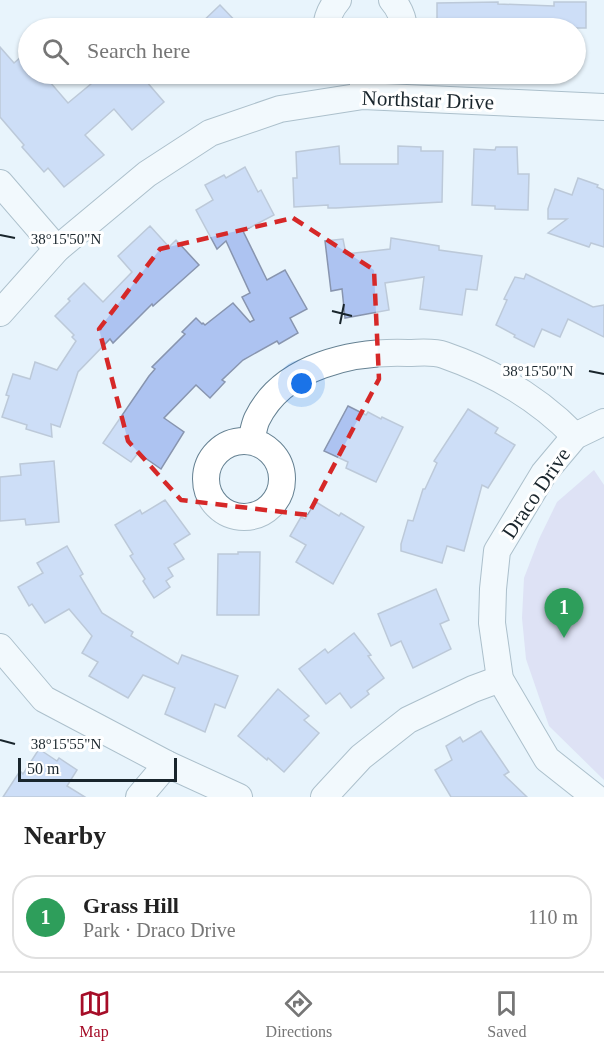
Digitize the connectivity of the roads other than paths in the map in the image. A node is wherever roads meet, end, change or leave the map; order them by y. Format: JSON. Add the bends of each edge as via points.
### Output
{"nodes":[{"id":1,"x":338,"y":0,"type":"edge"},
{"id":2,"x":392,"y":0,"type":"edge"},
{"id":3,"x":328,"y":18,"type":"edge"},
{"id":4,"x":404,"y":18,"type":"edge"},
{"id":5,"x":363,"y":85,"type":"edge"},
{"id":6,"x":604,"y":107,"type":"edge"},
{"id":7,"x":0,"y":183,"type":"edge"},
{"id":8,"x":57,"y":249,"type":"junction"},
{"id":9,"x":0,"y":313,"type":"edge"},
{"id":10,"x":604,"y":422,"type":"edge"},
{"id":11,"x":575,"y":436,"type":"junction"},
{"id":12,"x":251,"y":441,"type":"dead end"},
{"id":13,"x":0,"y":647,"type":"edge"},
{"id":14,"x":500,"y":679,"type":"junction"},
{"id":15,"x":166,"y":764,"type":"junction"},
{"id":16,"x":139,"y":797,"type":"edge"},
{"id":17,"x":161,"y":797,"type":"edge"},
{"id":18,"x":239,"y":797,"type":"edge"},
{"id":19,"x":324,"y":797,"type":"edge"},
{"id":20,"x":595,"y":797,"type":"edge"}],
"edges":[{"from":1,"to":3,"type":"street"},
{"from":2,"to":4,"type":"street"},
{"from":5,"to":6,"type":"street","name":"Northstar Drive"},
{"from":5,"to":8,"type":"street","name":"Northstar Drive","via":[[210,133],[147,174]]},
{"from":7,"to":8,"type":"street"},
{"from":8,"to":9,"type":"street","name":"Northstar Drive"},
{"from":10,"to":11,"type":"street","name":"Draco Drive"},
{"from":11,"to":12,"type":"street","via":[[557,418],[500,378],[441,354],[378,352],[318,365],[278,390],[256,419]]},
{"from":11,"to":14,"type":"street","name":"Draco Drive","via":[[544,473],[497,551],[492,623]]},
{"from":13,"to":15,"type":"street","via":[[44,699]]},
{"from":14,"to":19,"type":"street","via":[[408,720],[362,757]]},
{"from":14,"to":20,"type":"street","name":"Draco Drive","via":[[547,759]]},
{"from":15,"to":16,"type":"street"},
{"from":15,"to":17,"type":"street"},
{"from":15,"to":18,"type":"street"}]}
